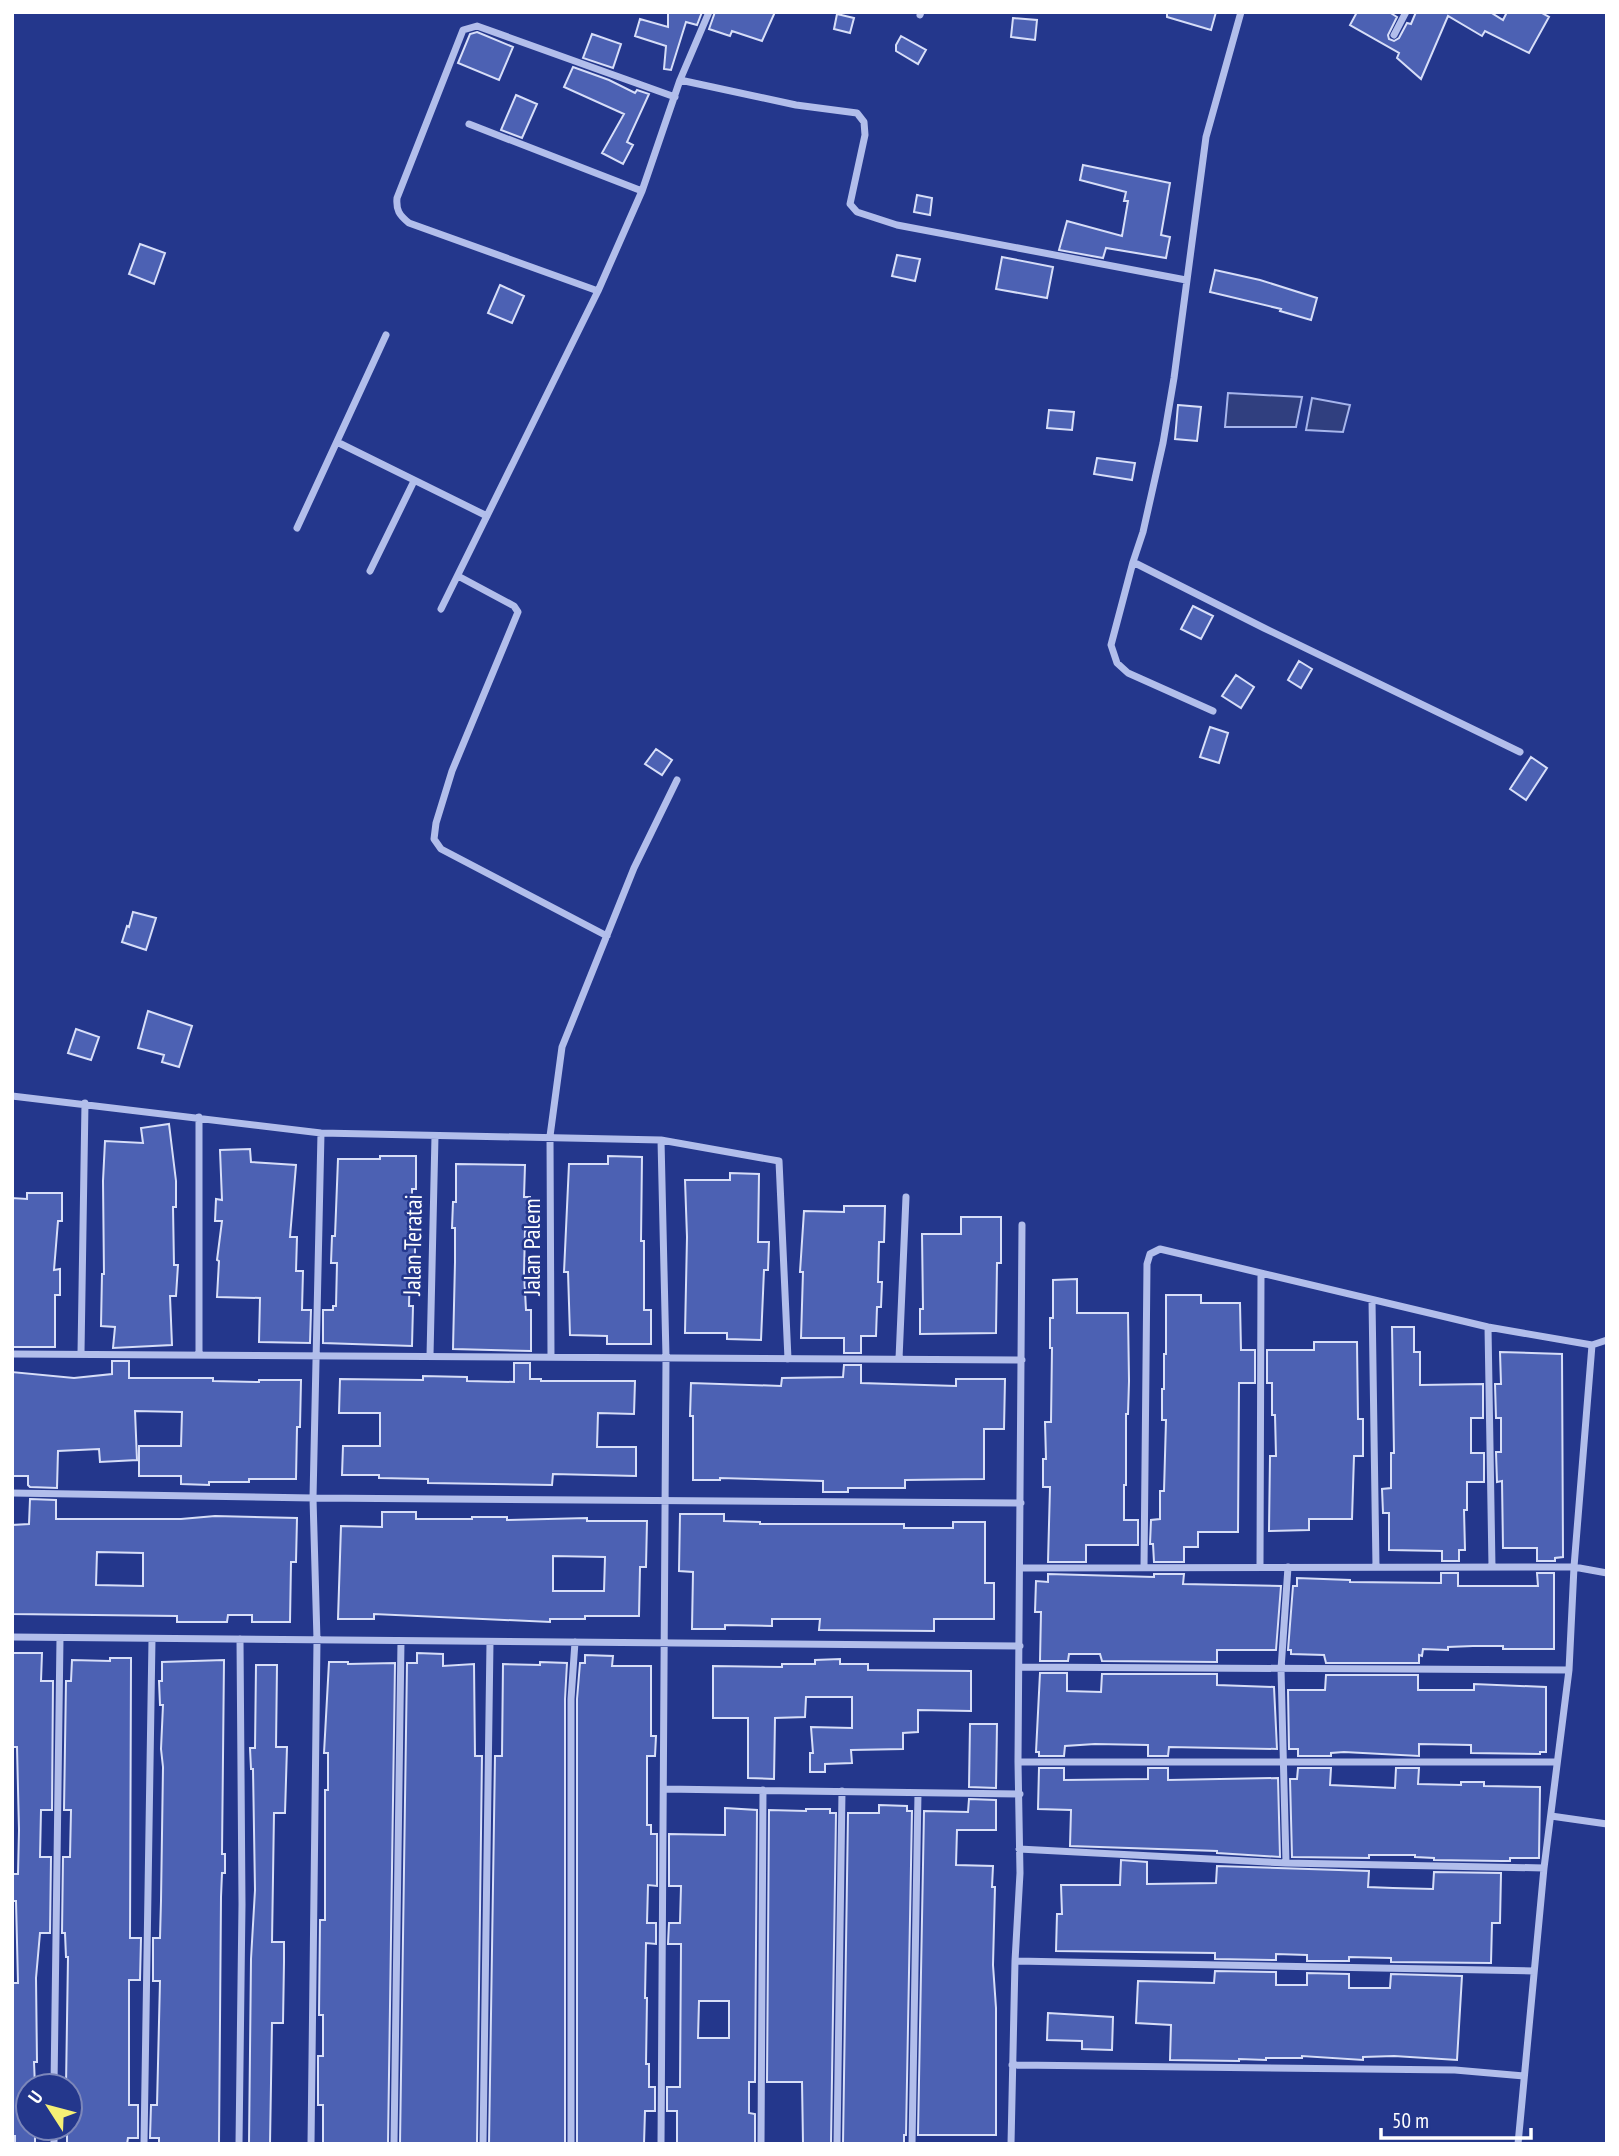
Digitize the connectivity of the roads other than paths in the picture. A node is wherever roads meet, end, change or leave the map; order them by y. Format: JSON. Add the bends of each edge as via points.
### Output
{"nodes":[{"id":1,"x":709,"y":12,"type":"edge"},
{"id":2,"x":1241,"y":12,"type":"edge"},
{"id":3,"x":1406,"y":12,"type":"edge"},
{"id":4,"x":1394,"y":35,"type":"dead end"},
{"id":5,"x":680,"y":80,"type":"junction"},
{"id":6,"x":675,"y":97,"type":"junction"},
{"id":7,"x":469,"y":124,"type":"dead end"},
{"id":8,"x":642,"y":191,"type":"junction"},
{"id":9,"x":1186,"y":280,"type":"junction"},
{"id":10,"x":598,"y":291,"type":"junction"},
{"id":11,"x":386,"y":334,"type":"dead end"},
{"id":12,"x":337,"y":442,"type":"junction"},
{"id":13,"x":414,"y":481,"type":"junction"},
{"id":14,"x":487,"y":516,"type":"junction"},
{"id":15,"x":297,"y":528,"type":"dead end"},
{"id":16,"x":1133,"y":562,"type":"junction"},
{"id":17,"x":370,"y":571,"type":"dead end"},
{"id":18,"x":458,"y":576,"type":"junction"},
{"id":19,"x":442,"y":609,"type":"dead end"},
{"id":20,"x":1213,"y":711,"type":"dead end"},
{"id":21,"x":1520,"y":752,"type":"dead end"},
{"id":22,"x":677,"y":780,"type":"dead end"},
{"id":23,"x":607,"y":936,"type":"junction"},
{"id":24,"x":12,"y":1096,"type":"edge"},
{"id":25,"x":85,"y":1103,"type":"junction"},
{"id":26,"x":199,"y":1117,"type":"junction"},
{"id":27,"x":321,"y":1133,"type":"junction"},
{"id":28,"x":435,"y":1136,"type":"junction"},
{"id":29,"x":550,"y":1136,"type":"junction"},
{"id":30,"x":661,"y":1140,"type":"junction"},
{"id":31,"x":906,"y":1197,"type":"dead end"},
{"id":32,"x":1022,"y":1225,"type":"dead end"},
{"id":33,"x":1261,"y":1274,"type":"junction"},
{"id":34,"x":1372,"y":1300,"type":"junction"},
{"id":35,"x":1488,"y":1327,"type":"junction"},
{"id":36,"x":1607,"y":1340,"type":"edge"},
{"id":37,"x":1592,"y":1345,"type":"junction"},
{"id":38,"x":81,"y":1353,"type":"junction"},
{"id":39,"x":12,"y":1354,"type":"edge"},
{"id":40,"x":200,"y":1354,"type":"junction"},
{"id":41,"x":318,"y":1355,"type":"junction"},
{"id":42,"x":430,"y":1356,"type":"junction"},
{"id":43,"x":551,"y":1357,"type":"junction"},
{"id":44,"x":666,"y":1357,"type":"junction"},
{"id":45,"x":788,"y":1359,"type":"junction"},
{"id":46,"x":899,"y":1359,"type":"junction"},
{"id":47,"x":1022,"y":1360,"type":"junction"},
{"id":48,"x":12,"y":1493,"type":"edge"},
{"id":49,"x":313,"y":1498,"type":"junction"},
{"id":50,"x":664,"y":1501,"type":"junction"},
{"id":51,"x":1021,"y":1503,"type":"junction"},
{"id":52,"x":1260,"y":1567,"type":"junction"},
{"id":53,"x":1288,"y":1567,"type":"junction"},
{"id":54,"x":1376,"y":1567,"type":"junction"},
{"id":55,"x":1492,"y":1567,"type":"junction"},
{"id":56,"x":1574,"y":1567,"type":"junction"},
{"id":57,"x":1021,"y":1568,"type":"junction"},
{"id":58,"x":1144,"y":1568,"type":"junction"},
{"id":59,"x":1607,"y":1573,"type":"edge"},
{"id":60,"x":12,"y":1637,"type":"edge"},
{"id":61,"x":60,"y":1638,"type":"junction"},
{"id":62,"x":152,"y":1639,"type":"junction"},
{"id":63,"x":240,"y":1639,"type":"junction"},
{"id":64,"x":317,"y":1640,"type":"junction"},
{"id":65,"x":401,"y":1641,"type":"junction"},
{"id":66,"x":490,"y":1642,"type":"junction"},
{"id":67,"x":575,"y":1642,"type":"junction"},
{"id":68,"x":666,"y":1643,"type":"junction"},
{"id":69,"x":1020,"y":1646,"type":"junction"},
{"id":70,"x":1020,"y":1667,"type":"junction"},
{"id":71,"x":1281,"y":1669,"type":"junction"},
{"id":72,"x":1569,"y":1670,"type":"junction"},
{"id":73,"x":1018,"y":1762,"type":"junction"},
{"id":74,"x":1283,"y":1762,"type":"junction"},
{"id":75,"x":1557,"y":1762,"type":"junction"},
{"id":76,"x":664,"y":1789,"type":"junction"},
{"id":77,"x":763,"y":1790,"type":"junction"},
{"id":78,"x":842,"y":1791,"type":"junction"},
{"id":79,"x":918,"y":1793,"type":"junction"},
{"id":80,"x":1020,"y":1794,"type":"junction"},
{"id":81,"x":1551,"y":1816,"type":"junction"},
{"id":82,"x":1607,"y":1824,"type":"edge"},
{"id":83,"x":1019,"y":1849,"type":"junction"},
{"id":84,"x":1286,"y":1863,"type":"junction"},
{"id":85,"x":1544,"y":1868,"type":"junction"},
{"id":86,"x":1015,"y":1961,"type":"junction"},
{"id":87,"x":1534,"y":1971,"type":"junction"},
{"id":88,"x":1012,"y":2065,"type":"junction"},
{"id":89,"x":54,"y":2072,"type":"edge"},
{"id":90,"x":1524,"y":2076,"type":"junction"},
{"id":91,"x":144,"y":2144,"type":"edge"},
{"id":92,"x":239,"y":2144,"type":"edge"},
{"id":93,"x":311,"y":2144,"type":"edge"},
{"id":94,"x":394,"y":2144,"type":"edge"},
{"id":95,"x":483,"y":2144,"type":"edge"},
{"id":96,"x":571,"y":2144,"type":"edge"},
{"id":97,"x":661,"y":2144,"type":"edge"},
{"id":98,"x":761,"y":2144,"type":"edge"},
{"id":99,"x":837,"y":2144,"type":"edge"},
{"id":100,"x":912,"y":2144,"type":"edge"},
{"id":101,"x":1012,"y":2144,"type":"edge"},
{"id":102,"x":1518,"y":2144,"type":"edge"}],
"edges":[{"from":1,"to":5,"type":"street"},
{"from":2,"to":9,"type":"street","via":[[1206,137]]},
{"from":3,"to":4,"type":"street"},
{"from":5,"to":6,"type":"street"},
{"from":5,"to":9,"type":"street","via":[[857,113],[864,122],[865,135],[850,204],[866,216]]},
{"from":6,"to":8,"type":"street"},
{"from":6,"to":10,"type":"street","via":[[477,26],[463,30],[446,70],[396,209],[409,223]]},
{"from":7,"to":8,"type":"street"},
{"from":8,"to":10,"type":"street"},
{"from":9,"to":16,"type":"street","via":[[1163,443]]},
{"from":10,"to":14,"type":"street"},
{"from":11,"to":12,"type":"street"},
{"from":12,"to":13,"type":"street"},
{"from":12,"to":15,"type":"street"},
{"from":13,"to":14,"type":"street"},
{"from":13,"to":17,"type":"street"},
{"from":14,"to":18,"type":"street"},
{"from":16,"to":20,"type":"street","via":[[1111,645],[1117,663],[1128,673]]},
{"from":16,"to":21,"type":"street"},
{"from":18,"to":19,"type":"street"},
{"from":18,"to":23,"type":"street","via":[[518,612],[452,771],[434,839],[442,849]]},
{"from":22,"to":23,"type":"street","name":"Jalan Palem"},
{"from":23,"to":29,"type":"street","name":"Jalan Palem","via":[[562,1046]]},
{"from":24,"to":25,"type":"street"},
{"from":25,"to":26,"type":"street"},
{"from":25,"to":38,"type":"street"},
{"from":26,"to":27,"type":"street"},
{"from":26,"to":40,"type":"street"},
{"from":27,"to":28,"type":"street"},
{"from":27,"to":41,"type":"street"},
{"from":28,"to":29,"type":"street"},
{"from":28,"to":42,"type":"street","name":"Jalan Teratai"},
{"from":29,"to":30,"type":"street"},
{"from":29,"to":43,"type":"street","name":"Jalan Palem"},
{"from":30,"to":44,"type":"street"},
{"from":30,"to":45,"type":"street","via":[[779,1161]]},
{"from":31,"to":46,"type":"street"},
{"from":32,"to":47,"type":"street"},
{"from":33,"to":34,"type":"street"},
{"from":33,"to":52,"type":"street"},
{"from":33,"to":58,"type":"street","via":[[1160,1249],[1150,1254]]},
{"from":34,"to":35,"type":"street"},
{"from":34,"to":54,"type":"street"},
{"from":35,"to":37,"type":"street"},
{"from":35,"to":55,"type":"street"},
{"from":36,"to":37,"type":"street"},
{"from":37,"to":56,"type":"street"},
{"from":38,"to":39,"type":"street"},
{"from":38,"to":40,"type":"street"},
{"from":40,"to":41,"type":"street"},
{"from":41,"to":42,"type":"street"},
{"from":41,"to":49,"type":"street"},
{"from":42,"to":43,"type":"street"},
{"from":43,"to":44,"type":"street"},
{"from":44,"to":45,"type":"street"},
{"from":44,"to":50,"type":"street"},
{"from":45,"to":46,"type":"street"},
{"from":46,"to":47,"type":"street"},
{"from":47,"to":51,"type":"street"},
{"from":48,"to":49,"type":"street"},
{"from":49,"to":50,"type":"street"},
{"from":49,"to":64,"type":"street"},
{"from":50,"to":51,"type":"street"},
{"from":50,"to":68,"type":"street"},
{"from":51,"to":57,"type":"street"},
{"from":52,"to":53,"type":"street"},
{"from":52,"to":58,"type":"street"},
{"from":53,"to":54,"type":"street"},
{"from":53,"to":71,"type":"street"},
{"from":54,"to":55,"type":"street"},
{"from":55,"to":56,"type":"street"},
{"from":56,"to":59,"type":"street"},
{"from":56,"to":72,"type":"street"},
{"from":57,"to":58,"type":"street"},
{"from":57,"to":69,"type":"street"},
{"from":60,"to":61,"type":"street"},
{"from":61,"to":62,"type":"street"},
{"from":61,"to":89,"type":"street"},
{"from":62,"to":63,"type":"street"},
{"from":62,"to":91,"type":"street"},
{"from":63,"to":64,"type":"street"},
{"from":63,"to":92,"type":"street"},
{"from":64,"to":65,"type":"street"},
{"from":64,"to":93,"type":"street"},
{"from":65,"to":66,"type":"street"},
{"from":65,"to":94,"type":"street"},
{"from":66,"to":67,"type":"street"},
{"from":66,"to":95,"type":"street"},
{"from":67,"to":68,"type":"street"},
{"from":67,"to":96,"type":"street","via":[[571,1699]]},
{"from":68,"to":69,"type":"street"},
{"from":68,"to":76,"type":"street"},
{"from":69,"to":70,"type":"street"},
{"from":70,"to":71,"type":"street"},
{"from":70,"to":73,"type":"street"},
{"from":71,"to":72,"type":"street"},
{"from":71,"to":74,"type":"street"},
{"from":72,"to":75,"type":"street"},
{"from":73,"to":74,"type":"street"},
{"from":73,"to":80,"type":"street"},
{"from":74,"to":75,"type":"street"},
{"from":74,"to":84,"type":"street"},
{"from":75,"to":81,"type":"street"},
{"from":76,"to":77,"type":"street"},
{"from":76,"to":97,"type":"street"},
{"from":77,"to":78,"type":"street"},
{"from":77,"to":98,"type":"street"},
{"from":78,"to":79,"type":"street"},
{"from":78,"to":99,"type":"street"},
{"from":79,"to":80,"type":"street"},
{"from":79,"to":100,"type":"street"},
{"from":80,"to":83,"type":"street"},
{"from":81,"to":82,"type":"street"},
{"from":81,"to":85,"type":"street"},
{"from":83,"to":84,"type":"street"},
{"from":83,"to":86,"type":"street"},
{"from":84,"to":85,"type":"street"},
{"from":85,"to":87,"type":"street"},
{"from":86,"to":87,"type":"street"},
{"from":86,"to":88,"type":"street"},
{"from":87,"to":90,"type":"street"},
{"from":88,"to":90,"type":"street","via":[[1455,2070]]},
{"from":88,"to":101,"type":"street"},
{"from":90,"to":102,"type":"street"}]}
